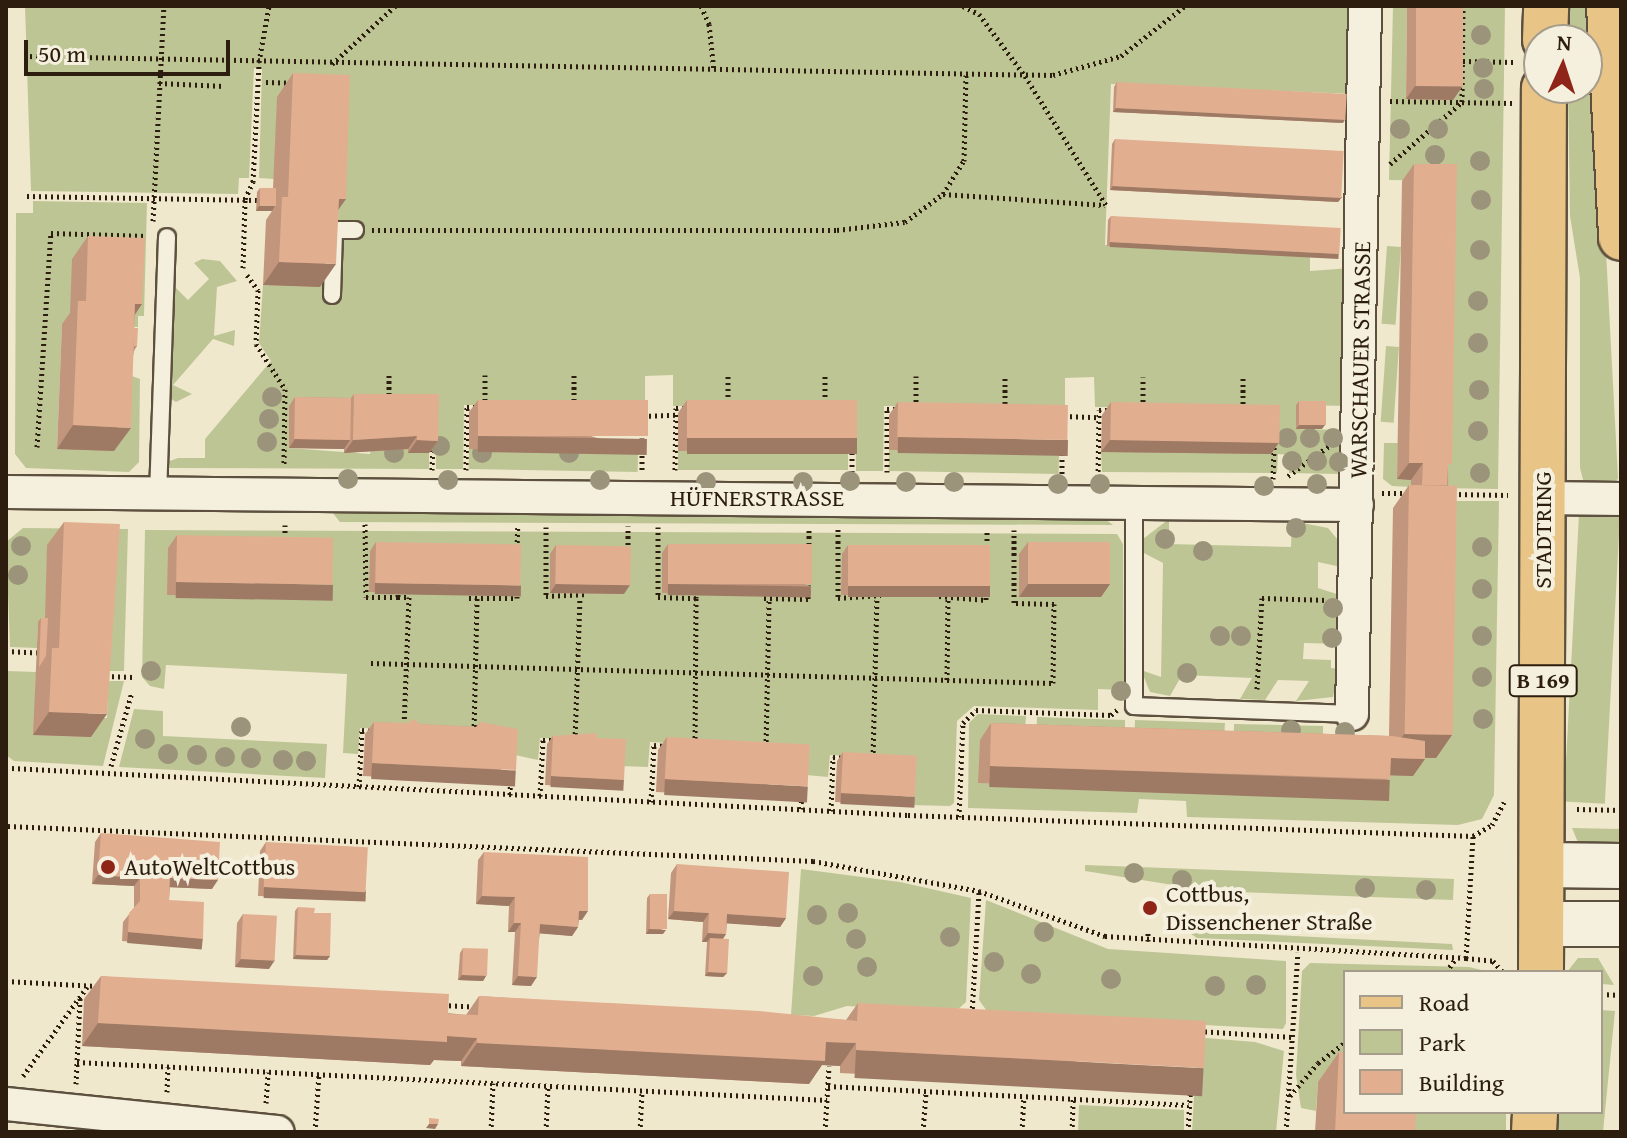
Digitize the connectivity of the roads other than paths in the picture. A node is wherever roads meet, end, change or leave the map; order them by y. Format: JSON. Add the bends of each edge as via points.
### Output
{"nodes":[{"id":1,"x":1365,"y":6,"type":"edge"},
{"id":2,"x":1609,"y":6,"type":"edge"},
{"id":3,"x":1529,"y":104,"type":"edge"},
{"id":4,"x":355,"y":230,"type":"road end"},
{"id":5,"x":159,"y":237,"type":"road end"},
{"id":6,"x":1621,"y":238,"type":"edge"},
{"id":7,"x":332,"y":295,"type":"edge"},
{"id":8,"x":6,"y":492,"type":"edge"},
{"id":9,"x":158,"y":495,"type":"junction"},
{"id":10,"x":1525,"y":496,"type":"junction"},
{"id":11,"x":1367,"y":499,"type":"junction"},
{"id":12,"x":1621,"y":499,"type":"edge"},
{"id":13,"x":1134,"y":501,"type":"junction"},
{"id":14,"x":1352,"y":714,"type":"joint"},
{"id":15,"x":1543,"y":865,"type":"junction"},
{"id":16,"x":1621,"y":866,"type":"edge"},
{"id":17,"x":1542,"y":924,"type":"junction"},
{"id":18,"x":1621,"y":924,"type":"edge"},
{"id":19,"x":1541,"y":970,"type":"edge"},
{"id":20,"x":12,"y":1093,"type":"edge"},
{"id":21,"x":278,"y":1132,"type":"edge"}],
"edges":[{"from":1,"to":11,"type":"street","name":"WARSCHAUER STRASSE","via":[[1359,424]]},
{"from":2,"to":6,"type":"main road"},
{"from":3,"to":10,"type":"main road","name":"STADTRING","number":"B 169"},
{"from":4,"to":7,"type":"lane","via":[[334,230]]},
{"from":5,"to":9,"type":"lane"},
{"from":8,"to":9,"type":"street","name":"HÜFNERSTRASSE"},
{"from":9,"to":13,"type":"street","name":"HÜFNERSTRASSE"},
{"from":10,"to":12,"type":"street"},
{"from":10,"to":15,"type":"main road","name":"STADTRING","number":"B 169"},
{"from":11,"to":13,"type":"street","name":"HÜFNERSTRASSE"},
{"from":11,"to":14,"type":"street","name":"WARSCHAUER STRASSE","via":[[1355,601]]},
{"from":13,"to":14,"type":"lane","via":[[1128,706]]},
{"from":15,"to":16,"type":"main road"},
{"from":15,"to":17,"type":"main road","name":"STADTRING","number":"B 169"},
{"from":17,"to":18,"type":"main road"},
{"from":17,"to":19,"type":"main road","name":"STADTRING","number":"B 169"},
{"from":20,"to":21,"type":"street","via":[[75,1112]]}]}
